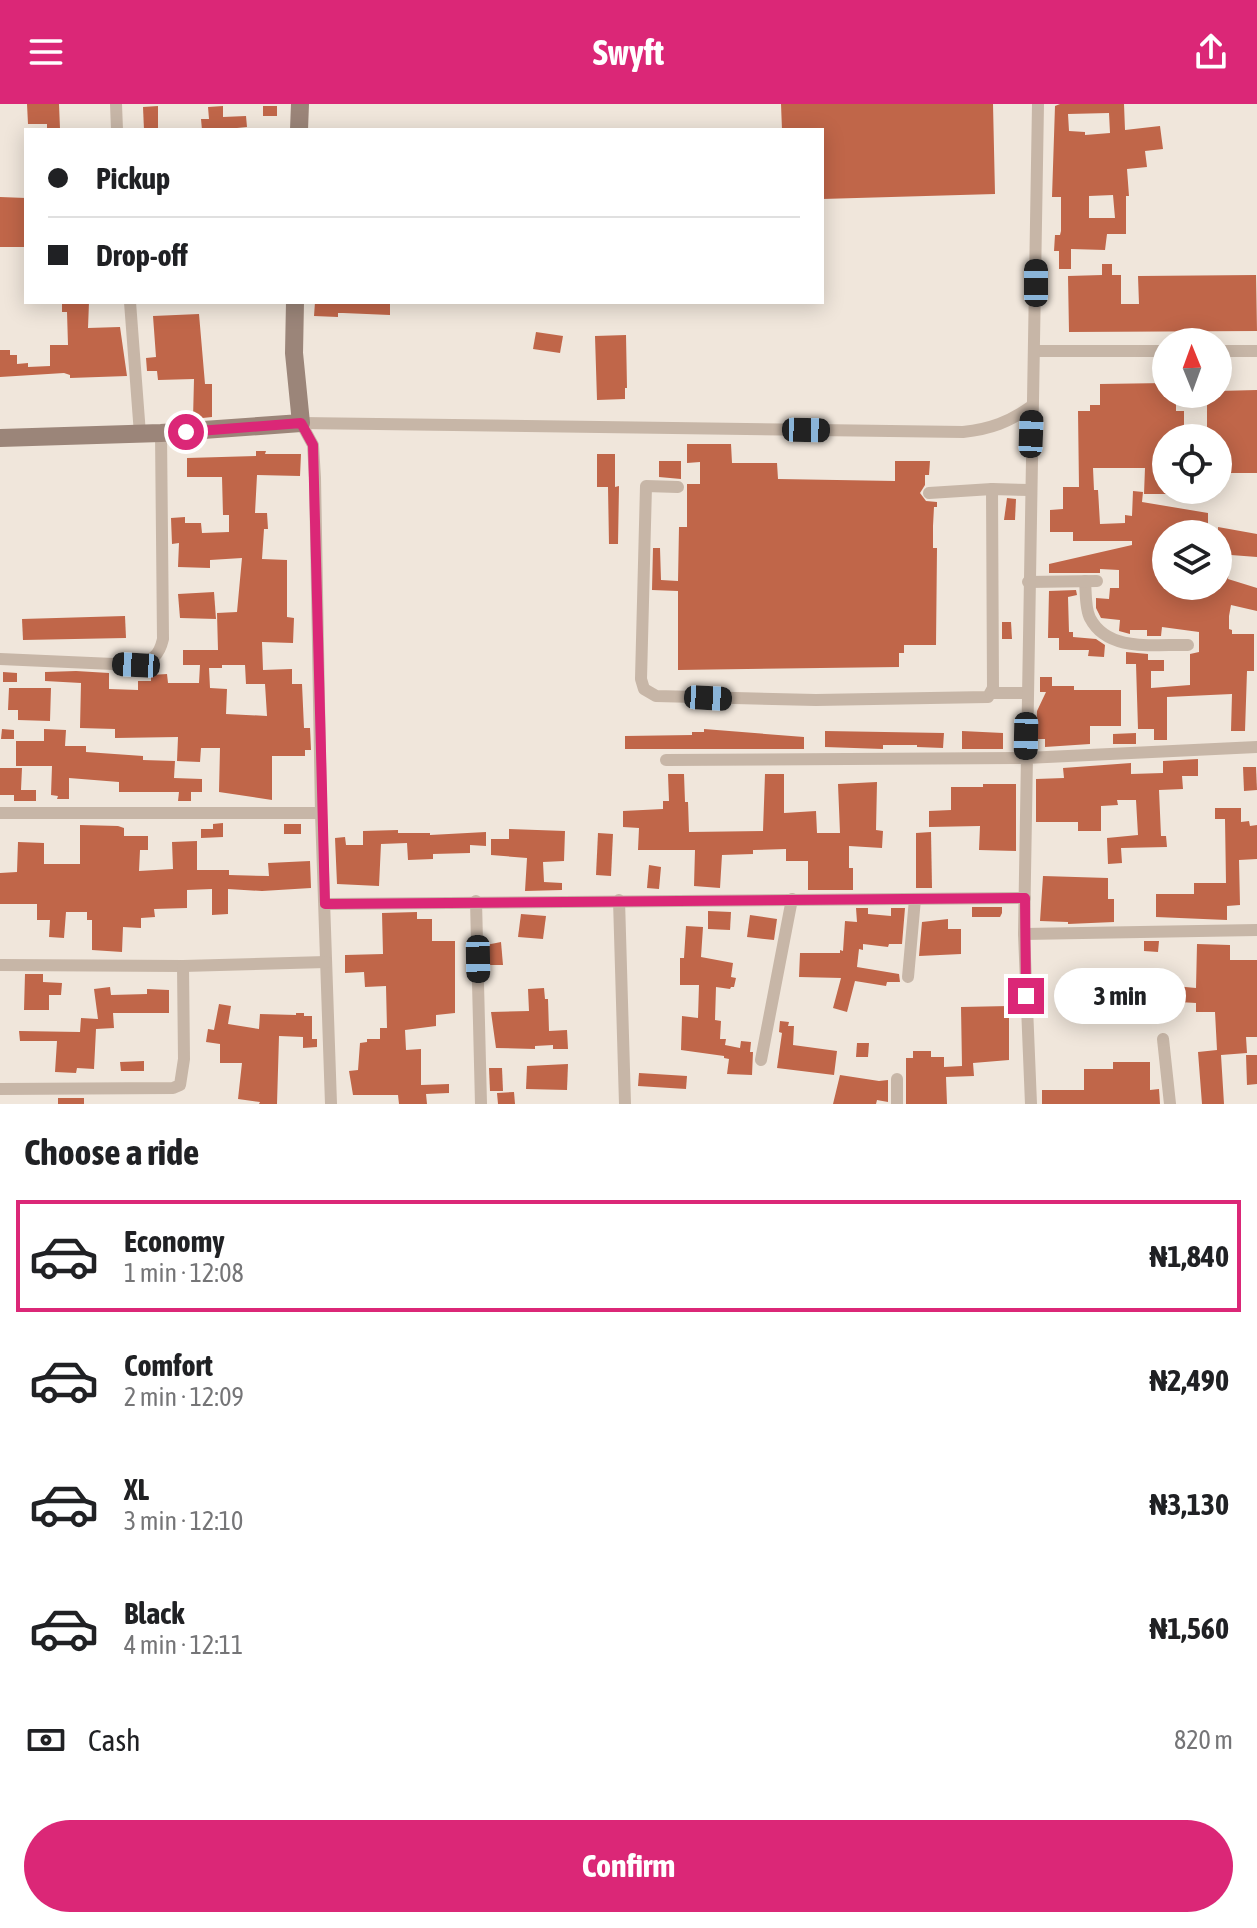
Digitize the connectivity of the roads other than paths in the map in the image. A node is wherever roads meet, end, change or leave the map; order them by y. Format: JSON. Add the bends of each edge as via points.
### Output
{"nodes":[{"id":1,"x":116,"y":104,"type":"edge"},
{"id":2,"x":300,"y":104,"type":"edge"},
{"id":3,"x":1038,"y":104,"type":"edge"},
{"id":4,"x":117,"y":128,"type":"edge"},
{"id":5,"x":299,"y":128,"type":"edge"},
{"id":6,"x":130,"y":304,"type":"edge"},
{"id":7,"x":295,"y":304,"type":"edge"},
{"id":8,"x":1034,"y":351,"type":"junction"},
{"id":9,"x":1152,"y":351,"type":"edge"},
{"id":10,"x":1232,"y":351,"type":"edge"},
{"id":11,"x":1257,"y":351,"type":"edge"},
{"id":12,"x":1032,"y":406,"type":"junction"},
{"id":13,"x":301,"y":423,"type":"junction"},
{"id":14,"x":161,"y":433,"type":"junction"},
{"id":15,"x":140,"y":434,"type":"junction"},
{"id":16,"x":0,"y":438,"type":"edge"},
{"id":17,"x":678,"y":487,"type":"dead end"},
{"id":18,"x":992,"y":489,"type":"junction"},
{"id":19,"x":1030,"y":490,"type":"junction"},
{"id":20,"x":929,"y":493,"type":"dead end"},
{"id":21,"x":1028,"y":582,"type":"junction"},
{"id":22,"x":1188,"y":645,"type":"dead end"},
{"id":23,"x":0,"y":659,"type":"edge"},
{"id":24,"x":991,"y":693,"type":"junction"},
{"id":25,"x":1026,"y":693,"type":"junction"},
{"id":26,"x":1257,"y":747,"type":"edge"},
{"id":27,"x":1026,"y":758,"type":"junction"},
{"id":28,"x":666,"y":760,"type":"dead end"},
{"id":29,"x":0,"y":813,"type":"edge"},
{"id":30,"x":321,"y":813,"type":"junction"},
{"id":31,"x":1025,"y":898,"type":"junction"},
{"id":32,"x":792,"y":899,"type":"junction"},
{"id":33,"x":915,"y":899,"type":"junction"},
{"id":34,"x":619,"y":900,"type":"junction"},
{"id":35,"x":476,"y":901,"type":"junction"},
{"id":36,"x":325,"y":904,"type":"junction"},
{"id":37,"x":1257,"y":930,"type":"edge"},
{"id":38,"x":1024,"y":934,"type":"junction"},
{"id":39,"x":326,"y":962,"type":"junction"},
{"id":40,"x":0,"y":965,"type":"edge"},
{"id":41,"x":183,"y":966,"type":"junction"},
{"id":42,"x":908,"y":977,"type":"dead end"},
{"id":43,"x":1163,"y":1039,"type":"dead end"},
{"id":44,"x":761,"y":1060,"type":"dead end"},
{"id":45,"x":897,"y":1079,"type":"dead end"},
{"id":46,"x":0,"y":1089,"type":"edge"},
{"id":47,"x":331,"y":1104,"type":"edge"},
{"id":48,"x":481,"y":1104,"type":"edge"},
{"id":49,"x":625,"y":1104,"type":"edge"},
{"id":50,"x":897,"y":1104,"type":"edge"},
{"id":51,"x":1031,"y":1104,"type":"edge"},
{"id":52,"x":1170,"y":1104,"type":"edge"}],
"edges":[{"from":1,"to":4,"type":"street"},
{"from":2,"to":5,"type":"street"},
{"from":3,"to":8,"type":"street"},
{"from":6,"to":15,"type":"street"},
{"from":7,"to":13,"type":"street"},
{"from":8,"to":9,"type":"street"},
{"from":8,"to":12,"type":"street"},
{"from":10,"to":11,"type":"street"},
{"from":12,"to":13,"type":"street","via":[[1008,422],[963,432]]},
{"from":12,"to":19,"type":"street"},
{"from":13,"to":14,"type":"street"},
{"from":13,"to":30,"type":"street","via":[[313,445],[315,478]]},
{"from":14,"to":15,"type":"street"},
{"from":14,"to":23,"type":"street","via":[[160,654],[136,665]]},
{"from":15,"to":16,"type":"street"},
{"from":17,"to":24,"type":"street","via":[[646,486],[641,679],[649,693],[816,700],[981,699]]},
{"from":18,"to":19,"type":"street"},
{"from":18,"to":20,"type":"street"},
{"from":18,"to":24,"type":"street"},
{"from":19,"to":21,"type":"street"},
{"from":21,"to":22,"type":"street","via":[[1091,581],[1089,617],[1104,636],[1123,644]]},
{"from":21,"to":25,"type":"street"},
{"from":24,"to":25,"type":"street"},
{"from":25,"to":27,"type":"street"},
{"from":26,"to":27,"type":"street"},
{"from":27,"to":28,"type":"street"},
{"from":27,"to":31,"type":"street"},
{"from":29,"to":30,"type":"street"},
{"from":30,"to":36,"type":"street"},
{"from":31,"to":33,"type":"street"},
{"from":31,"to":38,"type":"street"},
{"from":32,"to":33,"type":"street"},
{"from":32,"to":34,"type":"street"},
{"from":32,"to":44,"type":"street"},
{"from":33,"to":42,"type":"street"},
{"from":34,"to":35,"type":"street"},
{"from":34,"to":49,"type":"street"},
{"from":35,"to":36,"type":"street"},
{"from":35,"to":48,"type":"street"},
{"from":36,"to":39,"type":"street"},
{"from":37,"to":38,"type":"street"},
{"from":38,"to":51,"type":"street"},
{"from":39,"to":41,"type":"street"},
{"from":39,"to":47,"type":"street"},
{"from":40,"to":41,"type":"street"},
{"from":41,"to":46,"type":"street","via":[[180,1085]]},
{"from":43,"to":52,"type":"street"},
{"from":45,"to":50,"type":"street"}]}
